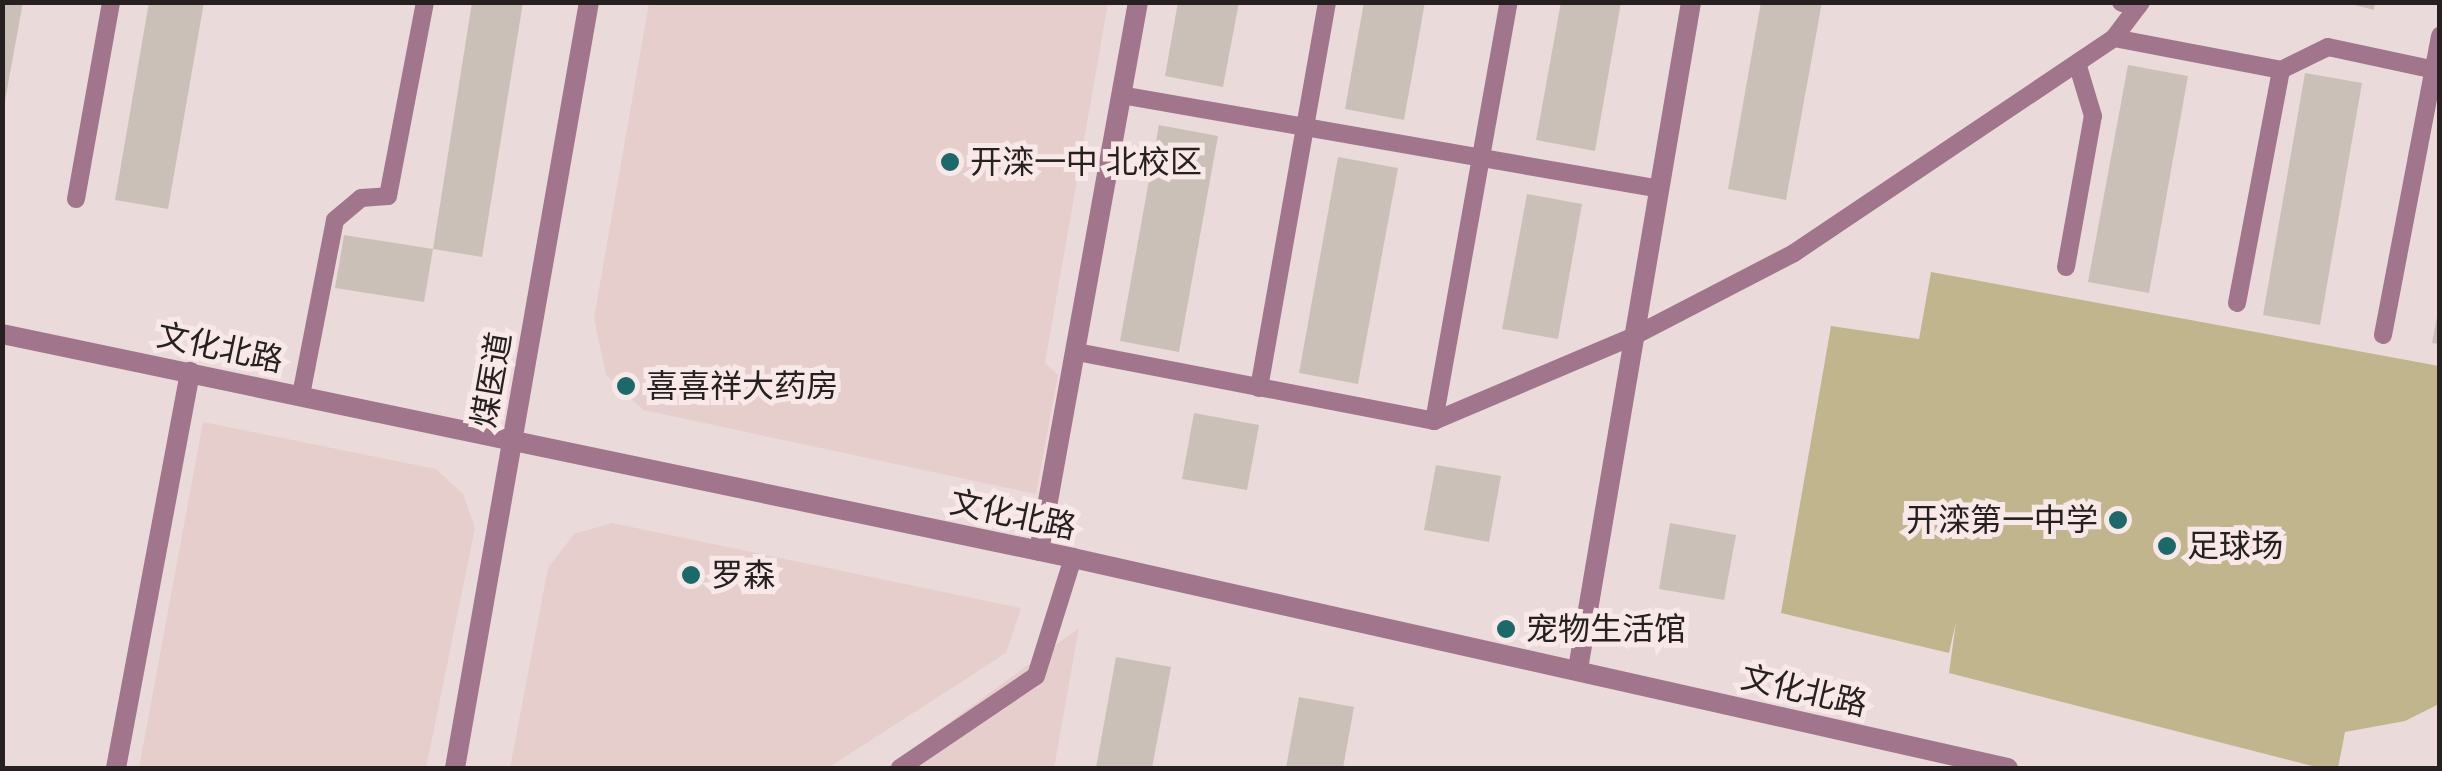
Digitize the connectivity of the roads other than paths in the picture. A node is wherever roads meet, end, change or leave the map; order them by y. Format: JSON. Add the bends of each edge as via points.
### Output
{"nodes":[{"id":1,"x":111,"y":2,"type":"edge"},
{"id":2,"x":424,"y":2,"type":"edge"},
{"id":3,"x":588,"y":2,"type":"edge"},
{"id":4,"x":1138,"y":2,"type":"edge"},
{"id":5,"x":1327,"y":2,"type":"edge"},
{"id":6,"x":1509,"y":2,"type":"edge"},
{"id":7,"x":1691,"y":2,"type":"edge"},
{"id":8,"x":2134,"y":3,"type":"edge"},
{"id":9,"x":2440,"y":34,"type":"edge"},
{"id":10,"x":2114,"y":38,"type":"junction"},
{"id":11,"x":2077,"y":63,"type":"junction"},
{"id":12,"x":2281,"y":70,"type":"junction"},
{"id":13,"x":2436,"y":70,"type":"edge"},
{"id":14,"x":1121,"y":95,"type":"junction"},
{"id":15,"x":1305,"y":127,"type":"junction"},
{"id":16,"x":1481,"y":158,"type":"junction"},
{"id":17,"x":1660,"y":189,"type":"junction"},
{"id":18,"x":76,"y":199,"type":"dead end"},
{"id":19,"x":2066,"y":267,"type":"dead end"},
{"id":20,"x":2237,"y":303,"type":"dead end"},
{"id":21,"x":2,"y":334,"type":"edge"},
{"id":22,"x":1634,"y":336,"type":"junction"},
{"id":23,"x":2383,"y":336,"type":"dead end"},
{"id":24,"x":1076,"y":352,"type":"junction"},
{"id":25,"x":190,"y":372,"type":"junction"},
{"id":26,"x":1259,"y":388,"type":"junction"},
{"id":27,"x":301,"y":395,"type":"junction"},
{"id":28,"x":1434,"y":420,"type":"junction"},
{"id":29,"x":512,"y":439,"type":"junction"},
{"id":30,"x":1039,"y":551,"type":"junction"},
{"id":31,"x":1072,"y":558,"type":"junction"},
{"id":32,"x":1578,"y":669,"type":"junction"},
{"id":33,"x":116,"y":768,"type":"edge"},
{"id":34,"x":455,"y":768,"type":"edge"},
{"id":35,"x":900,"y":768,"type":"edge"},
{"id":36,"x":2008,"y":768,"type":"edge"}],
"edges":[{"from":1,"to":18,"type":"lane"},
{"from":2,"to":27,"type":"lane","via":[[388,196],[361,198],[334,220]]},
{"from":3,"to":29,"type":"street","name":"煤医道"},
{"from":4,"to":14,"type":"street"},
{"from":5,"to":15,"type":"lane"},
{"from":6,"to":16,"type":"lane"},
{"from":7,"to":17,"type":"street"},
{"from":8,"to":10,"type":"lane"},
{"from":9,"to":13,"type":"lane"},
{"from":10,"to":11,"type":"lane"},
{"from":10,"to":12,"type":"lane"},
{"from":11,"to":19,"type":"lane","via":[[2093,116]]},
{"from":11,"to":22,"type":"lane","via":[[1794,254]]},
{"from":12,"to":13,"type":"lane","via":[[2328,47]]},
{"from":12,"to":20,"type":"lane"},
{"from":13,"to":23,"type":"lane"},
{"from":14,"to":15,"type":"lane"},
{"from":14,"to":24,"type":"street"},
{"from":15,"to":16,"type":"lane"},
{"from":15,"to":26,"type":"lane"},
{"from":16,"to":17,"type":"lane"},
{"from":16,"to":28,"type":"lane"},
{"from":17,"to":22,"type":"street"},
{"from":21,"to":25,"type":"street","name":"文化北路"},
{"from":22,"to":28,"type":"lane"},
{"from":22,"to":32,"type":"street"},
{"from":24,"to":26,"type":"lane"},
{"from":24,"to":30,"type":"street"},
{"from":25,"to":27,"type":"street","name":"文化北路"},
{"from":25,"to":33,"type":"street"},
{"from":26,"to":28,"type":"lane"},
{"from":27,"to":29,"type":"street","name":"文化北路"},
{"from":29,"to":30,"type":"street","name":"文化北路"},
{"from":29,"to":34,"type":"street","name":"煤医道"},
{"from":30,"to":31,"type":"street","name":"文化北路"},
{"from":31,"to":32,"type":"street","name":"文化北路"},
{"from":31,"to":35,"type":"lane","via":[[1036,676]]},
{"from":32,"to":36,"type":"street","name":"文化北路"}]}
